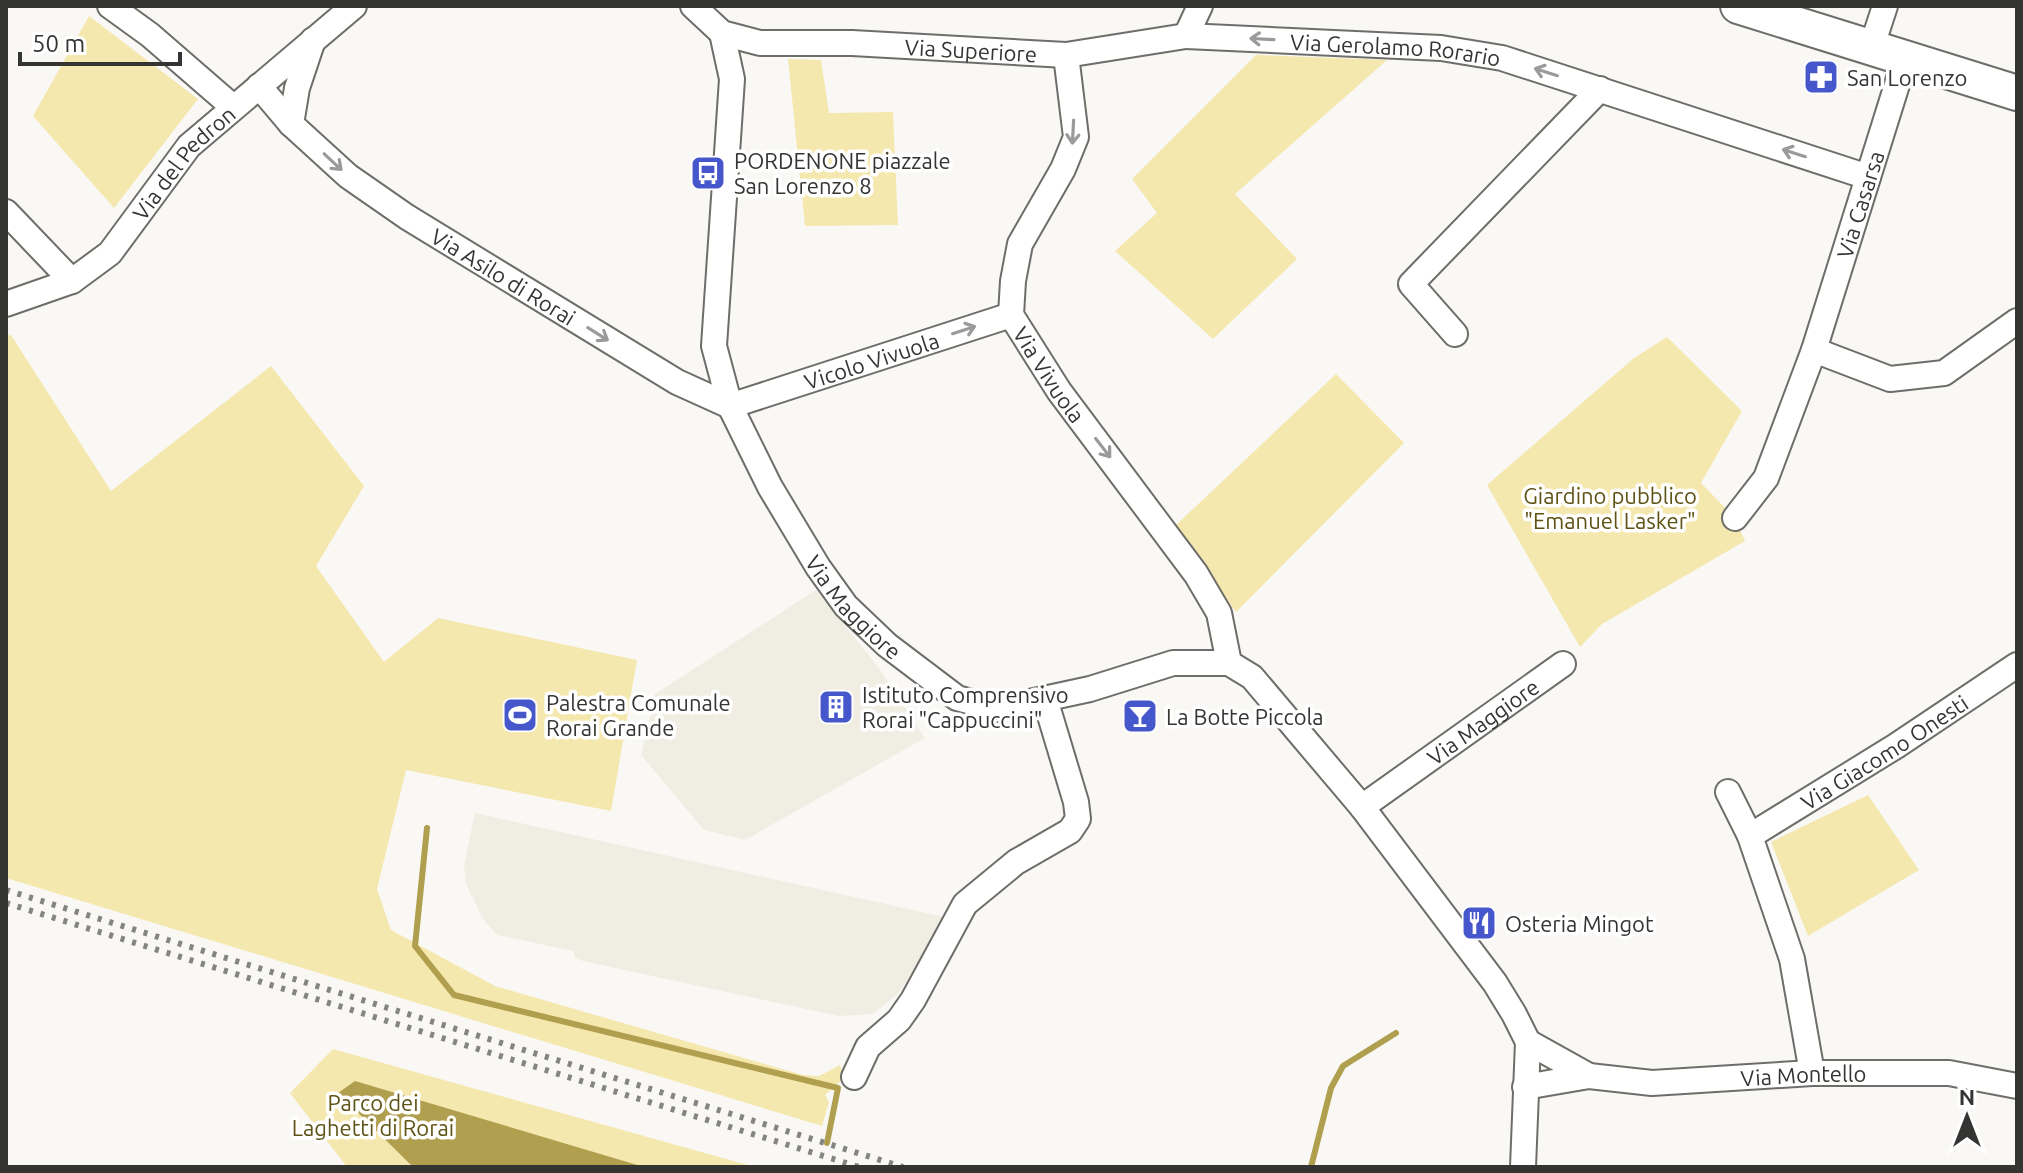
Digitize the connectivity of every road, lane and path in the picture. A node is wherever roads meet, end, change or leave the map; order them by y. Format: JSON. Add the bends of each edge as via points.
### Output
{"nodes":[{"id":1,"x":110,"y":6,"type":"edge"},
{"id":2,"x":354,"y":6,"type":"edge"},
{"id":3,"x":695,"y":6,"type":"edge"},
{"id":4,"x":1200,"y":6,"type":"edge"},
{"id":5,"x":1738,"y":6,"type":"edge"},
{"id":6,"x":1885,"y":6,"type":"edge"},
{"id":7,"x":722,"y":33,"type":"junction"},
{"id":8,"x":1186,"y":36,"type":"junction"},
{"id":9,"x":313,"y":40,"type":"junction"},
{"id":10,"x":1871,"y":49,"type":"junction"},
{"id":11,"x":1066,"y":55,"type":"junction"},
{"id":12,"x":1905,"y":59,"type":"junction"},
{"id":13,"x":259,"y":86,"type":"junction"},
{"id":14,"x":1600,"y":89,"type":"junction"},
{"id":15,"x":2017,"y":93,"type":"edge"},
{"id":16,"x":233,"y":107,"type":"junction"},
{"id":17,"x":291,"y":124,"type":"junction"},
{"id":18,"x":1868,"y":177,"type":"junction"},
{"id":19,"x":6,"y":212,"type":"edge"},
{"id":20,"x":72,"y":281,"type":"junction"},
{"id":21,"x":6,"y":304,"type":"edge"},
{"id":22,"x":1011,"y":315,"type":"junction"},
{"id":23,"x":2017,"y":321,"type":"edge"},
{"id":24,"x":1455,"y":334,"type":"dead end"},
{"id":25,"x":1814,"y":350,"type":"junction"},
{"id":26,"x":730,"y":406,"type":"junction"},
{"id":27,"x":1735,"y":518,"type":"dead end"},
{"id":28,"x":1229,"y":663,"type":"junction"},
{"id":29,"x":1563,"y":664,"type":"dead end"},
{"id":30,"x":2017,"y":665,"type":"edge"},
{"id":31,"x":1045,"y":699,"type":"junction"},
{"id":32,"x":1728,"y":792,"type":"dead end"},
{"id":33,"x":1362,"y":807,"type":"junction"},
{"id":34,"x":1750,"y":836,"type":"junction"},
{"id":35,"x":1528,"y":1042,"type":"junction"},
{"id":36,"x":1812,"y":1073,"type":"junction"},
{"id":37,"x":1589,"y":1076,"type":"junction"},
{"id":38,"x":854,"y":1077,"type":"dead end"},
{"id":39,"x":2017,"y":1086,"type":"edge"},
{"id":40,"x":1525,"y":1087,"type":"junction"},
{"id":41,"x":1523,"y":1167,"type":"edge"}],
"edges":[{"from":1,"to":16,"type":"street"},
{"from":2,"to":9,"type":"street","name":"Via del Pedron"},
{"from":3,"to":7,"type":"street"},
{"from":4,"to":8,"type":"street"},
{"from":5,"to":10,"type":"main road"},
{"from":6,"to":10,"type":"street"},
{"from":7,"to":11,"type":"street","name":"Via Superiore","via":[[760,43]]},
{"from":7,"to":26,"type":"street","name":"Via Maggiore","via":[[732,79],[714,346]]},
{"from":8,"to":11,"type":"street","name":"Via Superiore"},
{"from":14,"to":8,"type":"street","name":"Via Gerolamo Rorario","one_way":true,"via":[[1502,58],[1441,48]]},
{"from":9,"to":13,"type":"street","name":"Via del Pedron"},
{"from":9,"to":17,"type":"street"},
{"from":10,"to":12,"type":"main road"},
{"from":11,"to":22,"type":"street","name":"Via Vivuola","one_way":true,"via":[[1076,137],[1020,244]]},
{"from":12,"to":15,"type":"main road"},
{"from":12,"to":18,"type":"street","name":"Via Casarsa"},
{"from":13,"to":16,"type":"street","name":"Via del Pedron"},
{"from":13,"to":17,"type":"street","name":"Via Asilo di Rorai"},
{"from":18,"to":14,"type":"street","name":"Via Gerolamo Rorario","one_way":true},
{"from":14,"to":24,"type":"street","via":[[1411,284]]},
{"from":16,"to":20,"type":"street","name":"Via del Pedron","via":[[189,146],[110,253]]},
{"from":17,"to":26,"type":"street","name":"Via Asilo di Rorai","one_way":true,"via":[[348,176],[407,217],[677,382]]},
{"from":18,"to":25,"type":"street","name":"Via Casarsa"},
{"from":19,"to":20,"type":"street"},
{"from":20,"to":21,"type":"street","name":"Via del Pedron"},
{"from":26,"to":22,"type":"street","name":"Vicolo Vivuola","one_way":true},
{"from":22,"to":28,"type":"street","name":"Via Vivuola","one_way":true,"via":[[1059,391],[1196,574],[1219,613]]},
{"from":23,"to":25,"type":"street","via":[[1944,373],[1890,379]]},
{"from":25,"to":27,"type":"street","name":"Via Casarsa","via":[[1766,478]]},
{"from":26,"to":31,"type":"street","name":"Via Maggiore","via":[[818,567],[846,606],[887,645],[957,698],[997,709]]},
{"from":28,"to":31,"type":"street","name":"Via Maggiore","via":[[1173,663]]},
{"from":28,"to":33,"type":"street","via":[[1252,677],[1285,712]]},
{"from":29,"to":33,"type":"street","name":"Via Maggiore"},
{"from":30,"to":34,"type":"street","name":"Via Giacomo Onesti"},
{"from":31,"to":38,"type":"street","via":[[1078,819],[1070,831],[1016,862],[965,904],[913,1000],[868,1047]]},
{"from":32,"to":34,"type":"street"},
{"from":33,"to":35,"type":"street","via":[[1495,983]]},
{"from":34,"to":36,"type":"street","via":[[1792,959]]},
{"from":35,"to":37,"type":"street","name":"Via Montello"},
{"from":35,"to":40,"type":"street"},
{"from":36,"to":37,"type":"street","name":"Via Montello","via":[[1652,1083]]},
{"from":36,"to":39,"type":"street","name":"Via Montello","via":[[1949,1073]]},
{"from":37,"to":40,"type":"street","name":"Via Montello"},
{"from":40,"to":41,"type":"street"}]}
